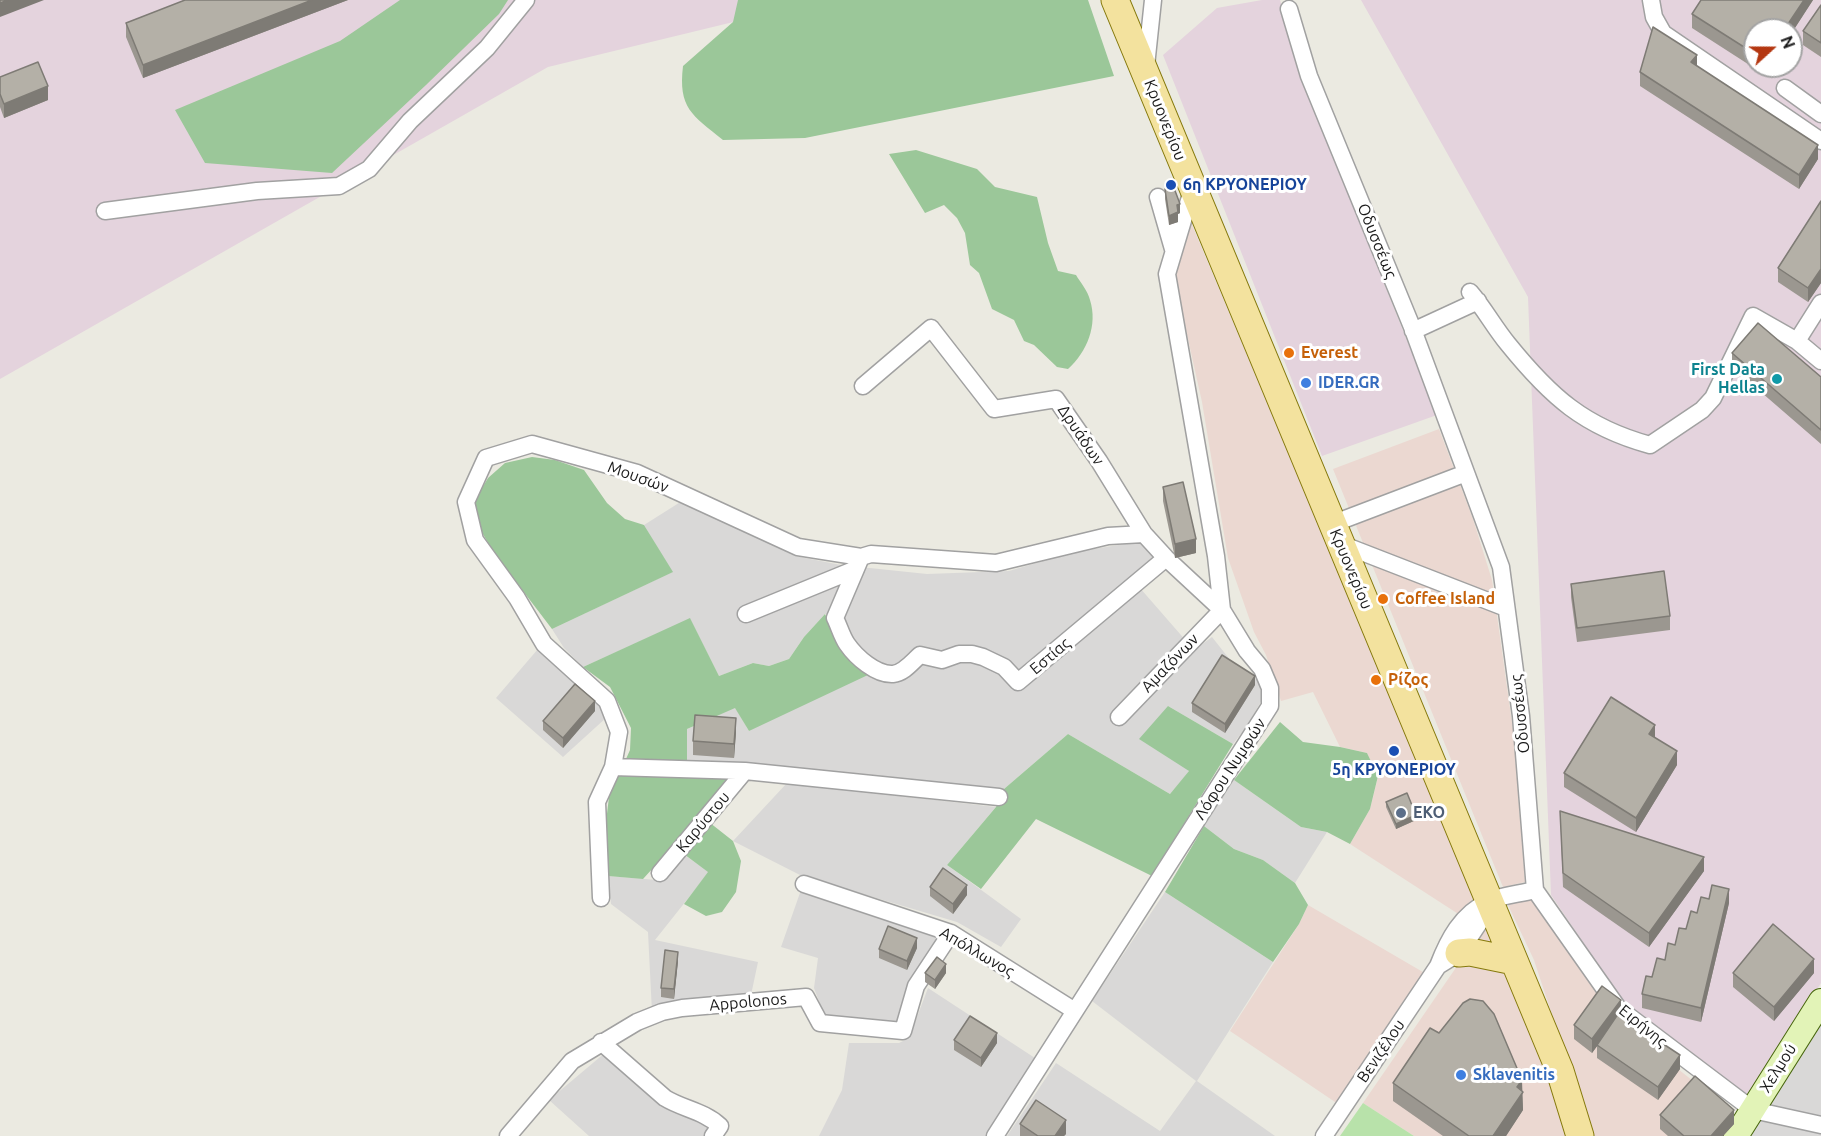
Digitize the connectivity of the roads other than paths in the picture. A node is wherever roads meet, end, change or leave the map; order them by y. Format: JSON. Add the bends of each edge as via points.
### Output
{"nodes":[{"id":1,"x":526,"y":0,"type":"edge"},
{"id":2,"x":1153,"y":0,"type":"edge"},
{"id":3,"x":1650,"y":0,"type":"edge"},
{"id":4,"x":1116,"y":1,"type":"edge"},
{"id":5,"x":1289,"y":9,"type":"dead end"},
{"id":6,"x":1145,"y":73,"type":"junction"},
{"id":7,"x":1785,"y":88,"type":"dead end"},
{"id":8,"x":1821,"y":114,"type":"edge"},
{"id":9,"x":1821,"y":141,"type":"edge"},
{"id":10,"x":1193,"y":187,"type":"junction"},
{"id":11,"x":1158,"y":197,"type":"dead end"},
{"id":12,"x":105,"y":211,"type":"dead end"},
{"id":13,"x":1173,"y":249,"type":"junction"},
{"id":14,"x":1821,"y":303,"type":"edge"},
{"id":15,"x":1413,"y":331,"type":"junction"},
{"id":16,"x":1797,"y":341,"type":"junction"},
{"id":17,"x":1821,"y":361,"type":"edge"},
{"id":18,"x":863,"y":386,"type":"dead end"},
{"id":19,"x":1466,"y":473,"type":"junction"},
{"id":20,"x":1144,"y":534,"type":"junction"},
{"id":21,"x":1337,"y":534,"type":"junction"},
{"id":22,"x":1166,"y":558,"type":"junction"},
{"id":23,"x":858,"y":563,"type":"junction"},
{"id":24,"x":1506,"y":608,"type":"junction"},
{"id":25,"x":1222,"y":610,"type":"junction"},
{"id":26,"x":746,"y":614,"type":"dead end"},
{"id":27,"x":1119,"y":717,"type":"dead end"},
{"id":28,"x":613,"y":766,"type":"junction"},
{"id":29,"x":745,"y":771,"type":"junction"},
{"id":30,"x":999,"y":797,"type":"dead end"},
{"id":31,"x":660,"y":873,"type":"dead end"},
{"id":32,"x":804,"y":884,"type":"dead end"},
{"id":33,"x":1534,"y":890,"type":"junction"},
{"id":34,"x":601,"y":898,"type":"dead end"},
{"id":35,"x":1490,"y":901,"type":"junction"},
{"id":36,"x":951,"y":933,"type":"junction"},
{"id":37,"x":1448,"y":960,"type":"junction"},
{"id":38,"x":1514,"y":961,"type":"junction"},
{"id":39,"x":1821,"y":1001,"type":"edge"},
{"id":40,"x":1075,"y":1011,"type":"junction"},
{"id":41,"x":601,"y":1042,"type":"junction"},
{"id":42,"x":1753,"y":1110,"type":"junction"},
{"id":43,"x":1821,"y":1125,"type":"edge"},
{"id":44,"x":508,"y":1136,"type":"edge"},
{"id":45,"x":713,"y":1136,"type":"edge"},
{"id":46,"x":995,"y":1136,"type":"edge"},
{"id":47,"x":1324,"y":1136,"type":"edge"},
{"id":48,"x":1580,"y":1136,"type":"edge"},
{"id":49,"x":1736,"y":1136,"type":"edge"}],
"edges":[{"from":1,"to":12,"type":"street","via":[[487,48],[410,121],[369,169],[339,186]]},
{"from":2,"to":6,"type":"street"},
{"from":3,"to":9,"type":"street","via":[[1653,17],[1663,33]]},
{"from":4,"to":6,"type":"main road","name":"Κρυονερίου"},
{"from":5,"to":15,"type":"street","name":"Οδυσσέως","via":[[1309,76]]},
{"from":6,"to":10,"type":"main road","name":"Κρυονερίου"},
{"from":7,"to":8,"type":"street"},
{"from":10,"to":13,"type":"street","name":"Λόφου Νυμφών"},
{"from":10,"to":21,"type":"main road","name":"Κρυονερίου"},
{"from":11,"to":13,"type":"street"},
{"from":13,"to":25,"type":"street","name":"Λόφου Νυμφών","via":[[1167,274]]},
{"from":14,"to":16,"type":"street"},
{"from":15,"to":16,"type":"street","via":[[1474,296],[1508,344],[1560,402],[1597,426],[1650,445],[1702,410],[1713,398],[1753,316]]},
{"from":15,"to":19,"type":"street","name":"Οδυσσέως"},
{"from":16,"to":17,"type":"street"},
{"from":18,"to":20,"type":"street","name":"Δρυάδων","via":[[931,328],[994,409],[1056,399]]},
{"from":19,"to":21,"type":"street"},
{"from":19,"to":24,"type":"street","name":"Οδυσσέως","via":[[1501,567]]},
{"from":20,"to":22,"type":"street","name":"Δρυάδων"},
{"from":20,"to":23,"type":"street","name":"Μουσών","via":[[1108,536],[996,563],[871,554]]},
{"from":21,"to":24,"type":"street"},
{"from":21,"to":35,"type":"main road","name":"Κρυονερίου"},
{"from":22,"to":23,"type":"street","name":"Εστίας","via":[[1018,682],[1004,667],[972,654],[942,660],[920,655],[894,674],[864,662],[846,643],[835,618]]},
{"from":22,"to":25,"type":"street","name":"Δρυάδων"},
{"from":23,"to":26,"type":"street"},
{"from":23,"to":28,"type":"street","name":"Μουσών","via":[[798,547],[637,474],[532,444],[486,458],[466,502],[475,540],[544,644],[607,701],[619,732]]},
{"from":24,"to":33,"type":"street","name":"Οδυσσέως","via":[[1521,716]]},
{"from":25,"to":27,"type":"street","name":"Αμαζόνων"},
{"from":25,"to":40,"type":"street","name":"Λόφου Νυμφών","via":[[1262,669],[1270,688],[1270,706]]},
{"from":28,"to":29,"type":"street"},
{"from":28,"to":34,"type":"street","name":"Μουσών","via":[[597,802]]},
{"from":29,"to":30,"type":"street"},
{"from":29,"to":31,"type":"street","name":"Καρύστου"},
{"from":32,"to":36,"type":"street","name":"Απόλλωνος"},
{"from":33,"to":35,"type":"street"},
{"from":33,"to":42,"type":"street","name":"Ειρήνης","via":[[1618,1008]]},
{"from":35,"to":37,"type":"street","name":"Βενιζέλου","via":[[1479,923]]},
{"from":35,"to":37,"type":"street","name":"Βενιζέλου","via":[[1467,915],[1448,940]]},
{"from":35,"to":38,"type":"main road","name":"Κρυονερίου"},
{"from":36,"to":40,"type":"street","name":"Απόλλωνος"},
{"from":36,"to":41,"type":"street","name":"Appolonos","via":[[916,986],[903,1031],[820,1023],[806,997],[662,1012]]},
{"from":37,"to":38,"type":"main road","via":[[1470,951]]},
{"from":37,"to":47,"type":"street","name":"Βενιζέλου"},
{"from":38,"to":48,"type":"main road","name":"Κρυονερίου","via":[[1560,1071]]},
{"from":39,"to":42,"type":"street","name":"Χελμού"},
{"from":40,"to":46,"type":"street","name":"Λόφου Νυμφών"},
{"from":41,"to":44,"type":"street","name":"Appolonos","via":[[572,1061]]},
{"from":41,"to":45,"type":"street","via":[[665,1098],[713,1120],[720,1126]]},
{"from":42,"to":43,"type":"street"},
{"from":42,"to":49,"type":"street","name":"Χελμού"}]}
